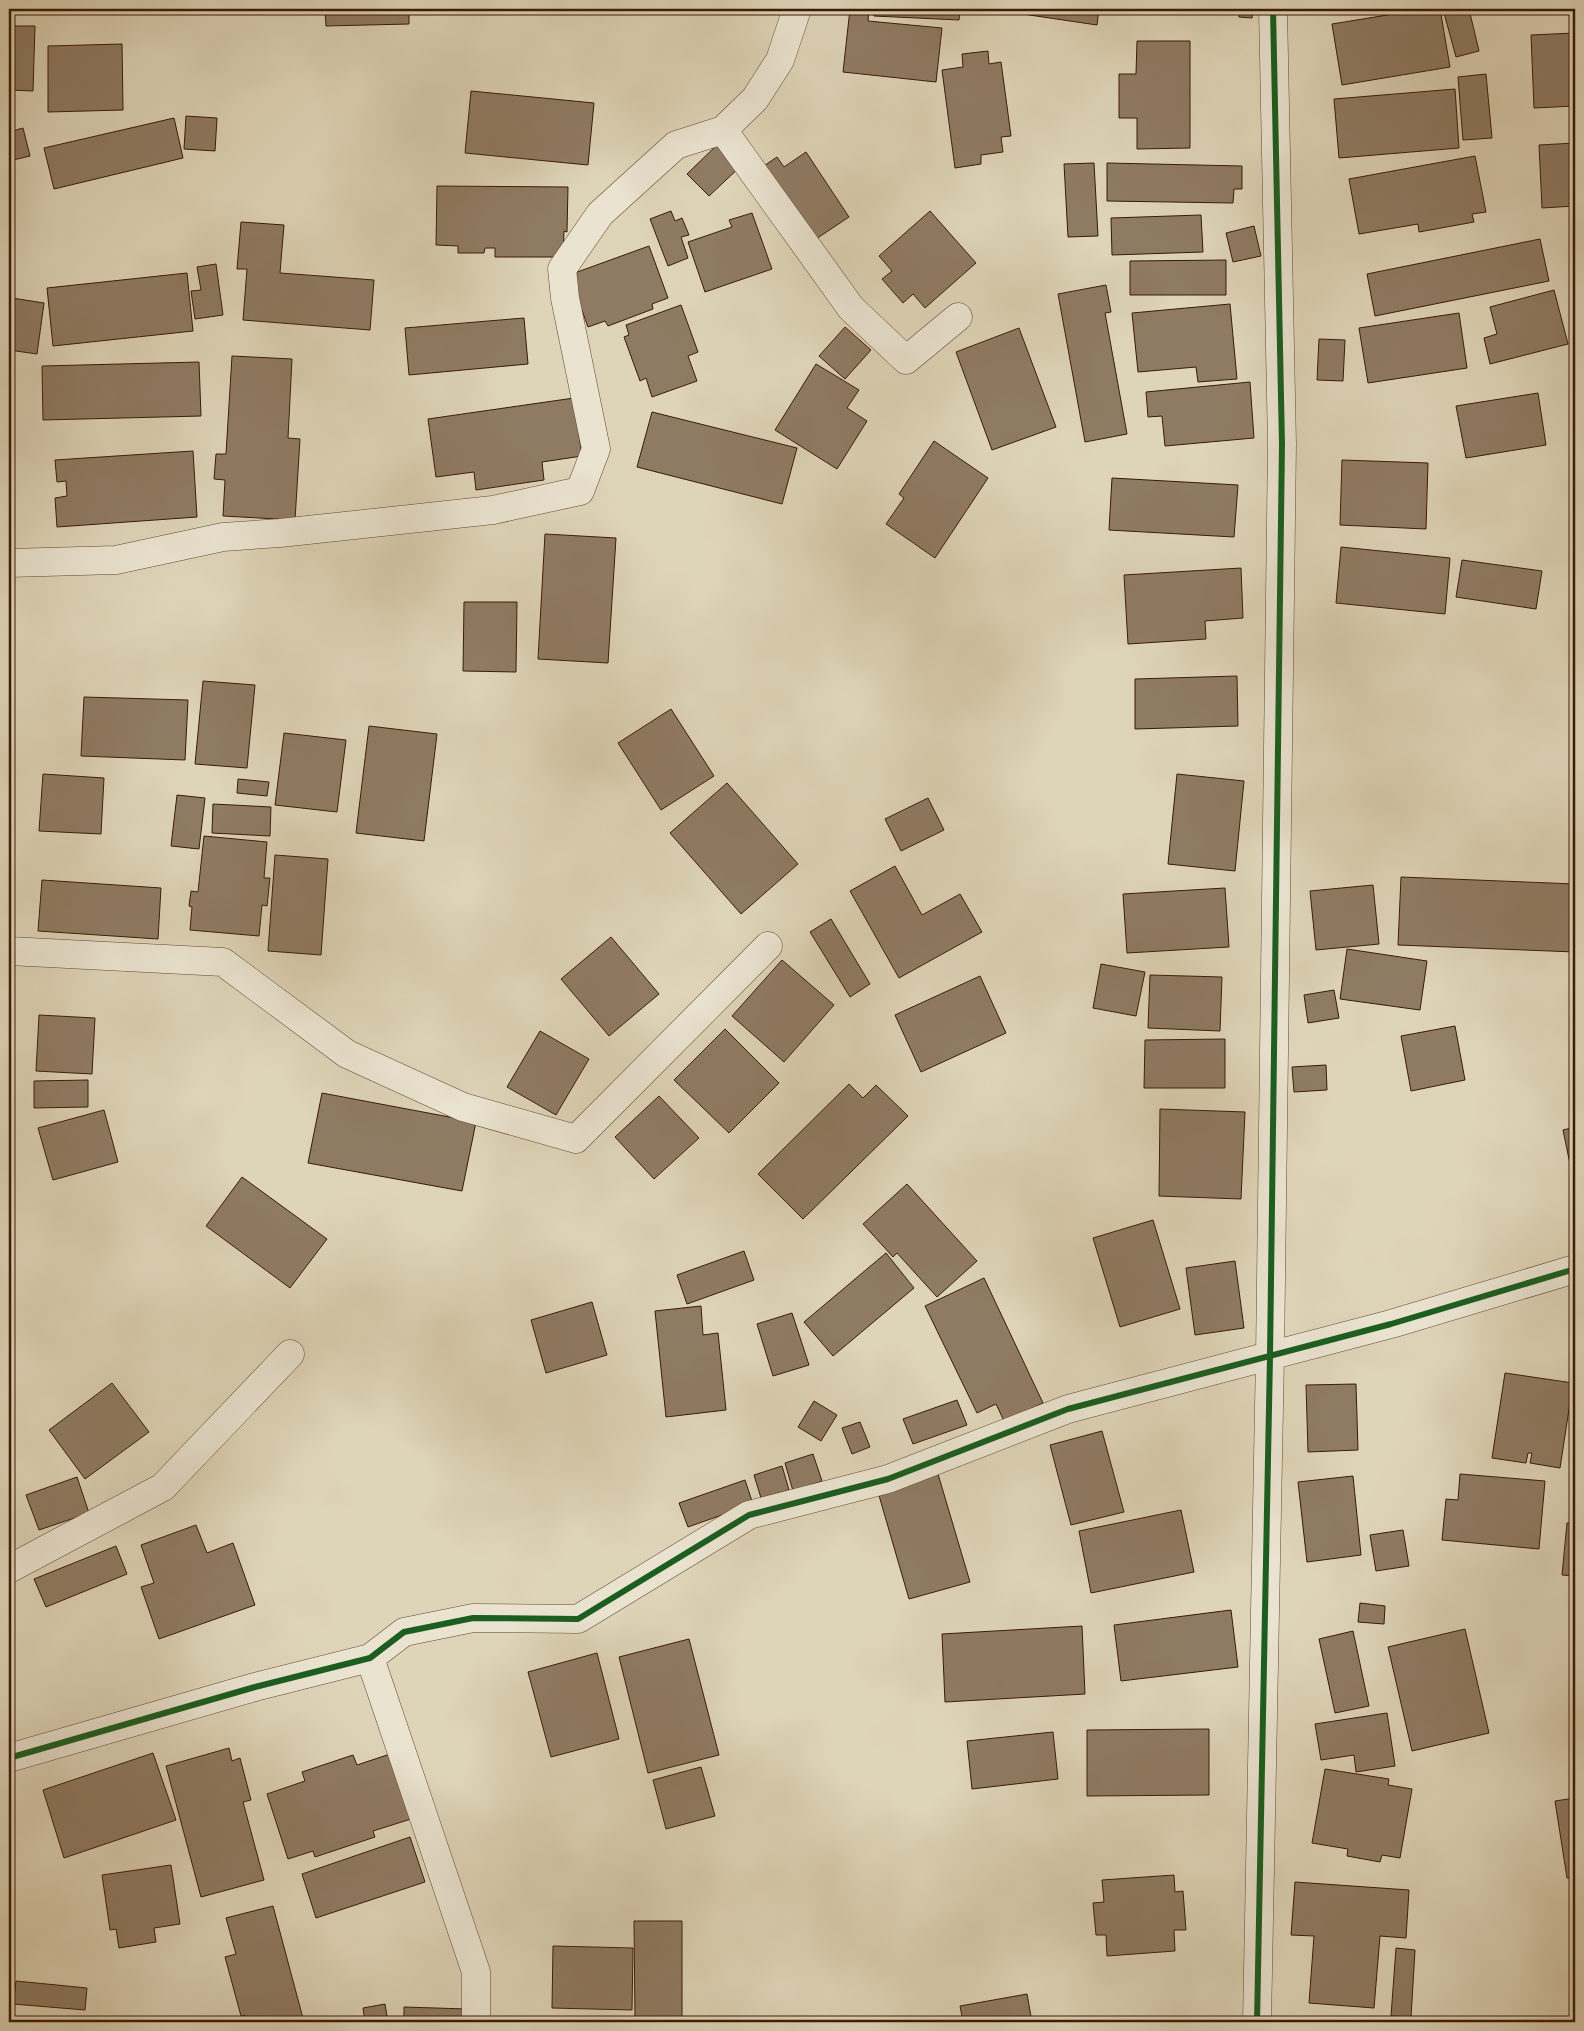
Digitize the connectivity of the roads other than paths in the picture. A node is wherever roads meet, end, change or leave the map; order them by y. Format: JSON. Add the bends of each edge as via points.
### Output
{"nodes":[{"id":1,"x":797,"y":9,"type":"edge"},
{"id":2,"x":1274,"y":9,"type":"edge"},
{"id":3,"x":723,"y":130,"type":"junction"},
{"id":4,"x":958,"y":317,"type":"dead end"},
{"id":5,"x":9,"y":563,"type":"edge"},
{"id":6,"x":768,"y":946,"type":"dead end"},
{"id":7,"x":9,"y":951,"type":"edge"},
{"id":8,"x":1575,"y":1269,"type":"edge"},
{"id":9,"x":290,"y":1354,"type":"dead end"},
{"id":10,"x":1270,"y":1356,"type":"junction"},
{"id":11,"x":9,"y":1569,"type":"edge"},
{"id":12,"x":370,"y":1658,"type":"junction"},
{"id":13,"x":9,"y":1758,"type":"edge"},
{"id":14,"x":476,"y":2022,"type":"edge"},
{"id":15,"x":1257,"y":2022,"type":"edge"}],
"edges":[{"from":1,"to":3,"type":"street","via":[[780,60],[755,99]]},
{"from":2,"to":10,"type":"street","via":[[1282,444]]},
{"from":3,"to":4,"type":"street","via":[[851,308],[906,360]]},
{"from":3,"to":5,"type":"street","via":[[676,145],[600,214],[562,268],[565,298],[596,449],[580,491],[493,510],[223,537],[116,560]]},
{"from":6,"to":7,"type":"street","via":[[576,1139],[463,1107],[347,1054],[223,962]]},
{"from":8,"to":10,"type":"street"},
{"from":9,"to":11,"type":"street","via":[[163,1487]]},
{"from":10,"to":12,"type":"street","via":[[1068,1409],[888,1479],[749,1515],[578,1618],[473,1618],[404,1632]]},
{"from":10,"to":15,"type":"street"},
{"from":12,"to":13,"type":"street","via":[[255,1687]]},
{"from":12,"to":14,"type":"street","via":[[476,1972]]}]}
